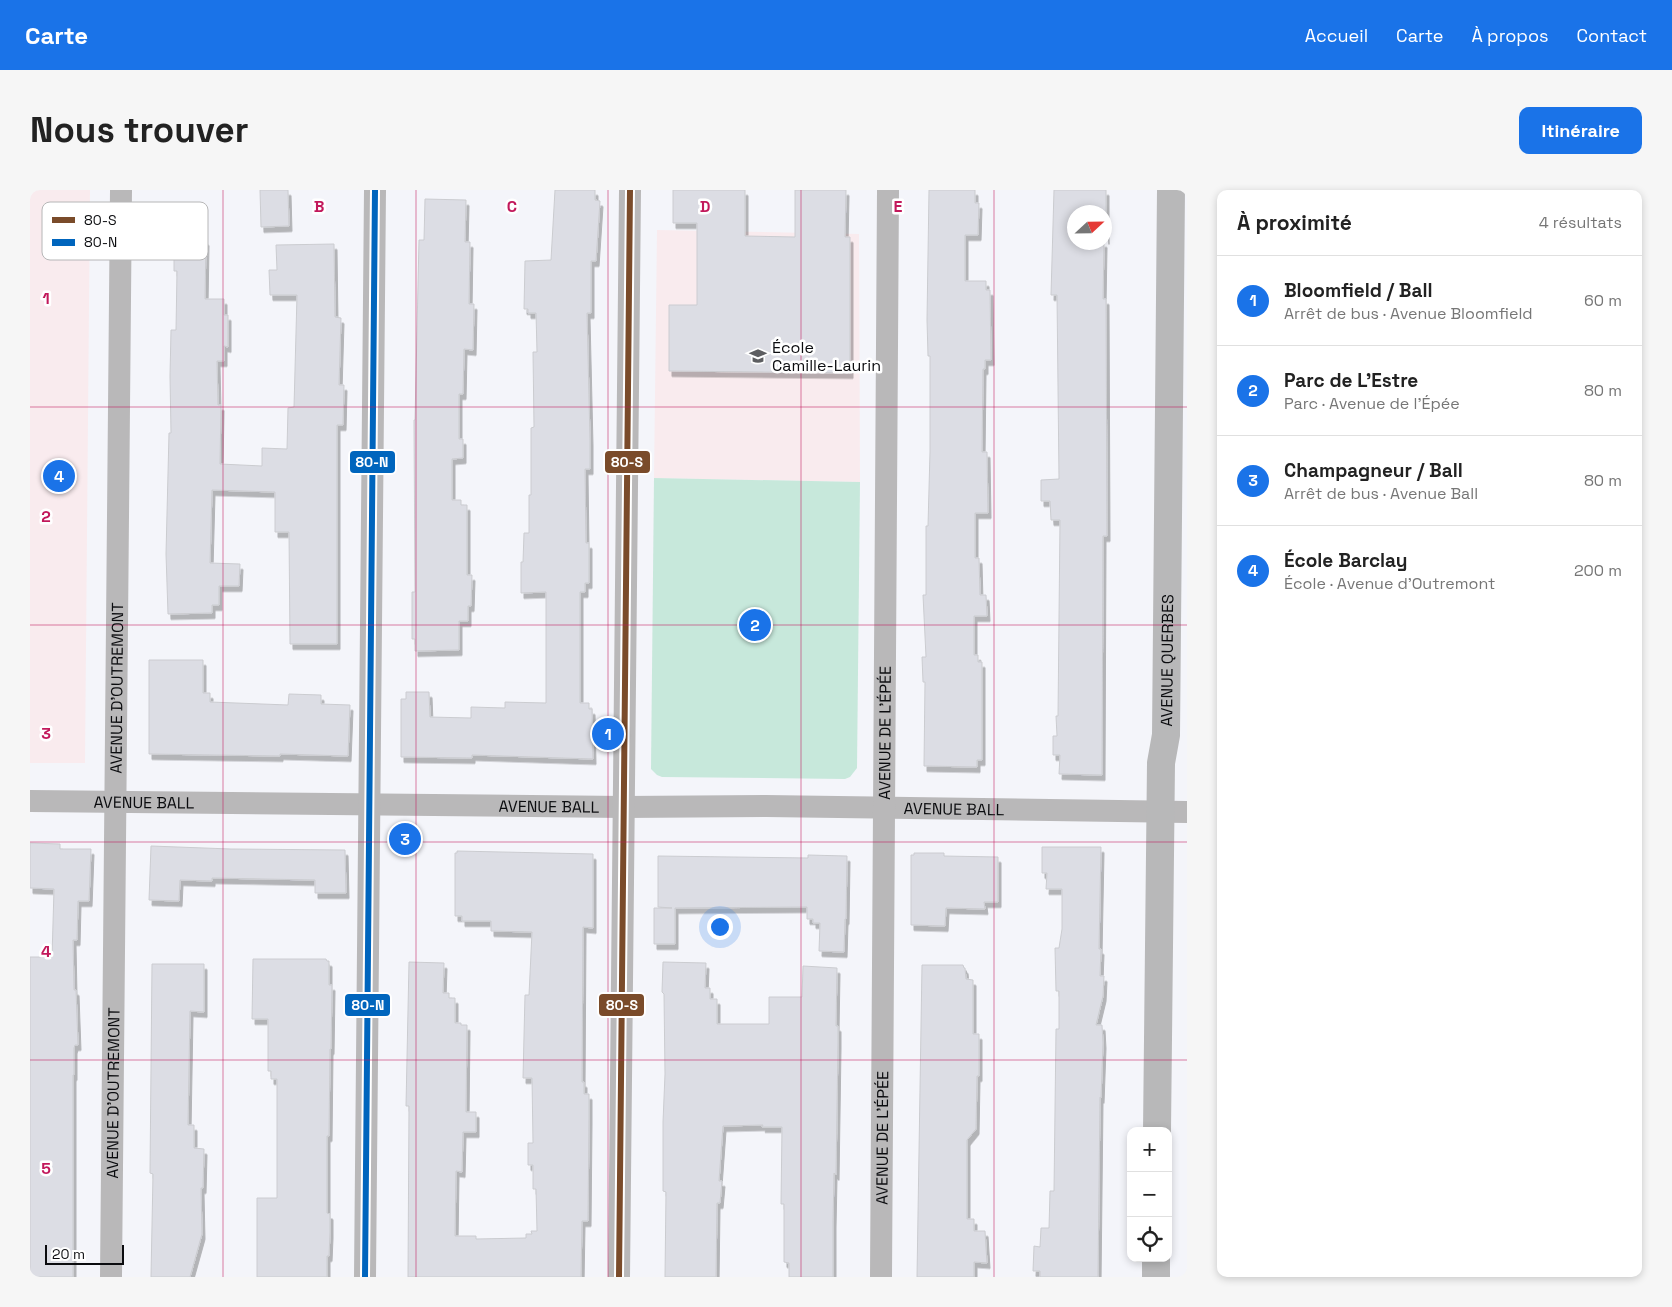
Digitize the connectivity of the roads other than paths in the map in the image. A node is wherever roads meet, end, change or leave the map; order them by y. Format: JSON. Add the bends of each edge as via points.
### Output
{"nodes":[{"id":1,"x":375,"y":190,"type":"edge"},
{"id":2,"x":630,"y":190,"type":"edge"},
{"id":3,"x":888,"y":190,"type":"edge"},
{"id":4,"x":1171,"y":190,"type":"edge"},
{"id":5,"x":120,"y":260,"type":"edge"},
{"id":6,"x":30,"y":801,"type":"edge"},
{"id":7,"x":115,"y":802,"type":"junction"},
{"id":8,"x":370,"y":804,"type":"junction"},
{"id":9,"x":623,"y":806,"type":"junction"},
{"id":10,"x":884,"y":808,"type":"junction"},
{"id":11,"x":1160,"y":811,"type":"junction"},
{"id":12,"x":1187,"y":812,"type":"edge"},
{"id":13,"x":1157,"y":1127,"type":"edge"},
{"id":14,"x":1156,"y":1262,"type":"edge"},
{"id":15,"x":110,"y":1277,"type":"edge"},
{"id":16,"x":365,"y":1277,"type":"edge"},
{"id":17,"x":619,"y":1277,"type":"edge"},
{"id":18,"x":880,"y":1277,"type":"edge"},
{"id":19,"x":1156,"y":1277,"type":"edge"}],
"edges":[{"from":1,"to":8,"type":"street"},
{"from":2,"to":9,"type":"street"},
{"from":3,"to":10,"type":"street","name":"AVENUE DE L'ÉPÉE"},
{"from":4,"to":11,"type":"street","name":"AVENUE QUERBES","via":[[1166,734],[1161,763]]},
{"from":5,"to":7,"type":"street","name":"AVENUE D'OUTREMONT"},
{"from":6,"to":7,"type":"street","name":"AVENUE BALL"},
{"from":7,"to":8,"type":"street","name":"AVENUE BALL"},
{"from":7,"to":15,"type":"street","name":"AVENUE D'OUTREMONT"},
{"from":8,"to":9,"type":"street","name":"AVENUE BALL"},
{"from":8,"to":16,"type":"street"},
{"from":9,"to":10,"type":"street","name":"AVENUE BALL"},
{"from":9,"to":17,"type":"street"},
{"from":10,"to":11,"type":"street","name":"AVENUE BALL"},
{"from":10,"to":18,"type":"street","name":"AVENUE DE L'ÉPÉE"},
{"from":11,"to":12,"type":"street","name":"AVENUE BALL"},
{"from":11,"to":13,"type":"street","name":"AVENUE QUERBES"},
{"from":14,"to":19,"type":"street"}]}
